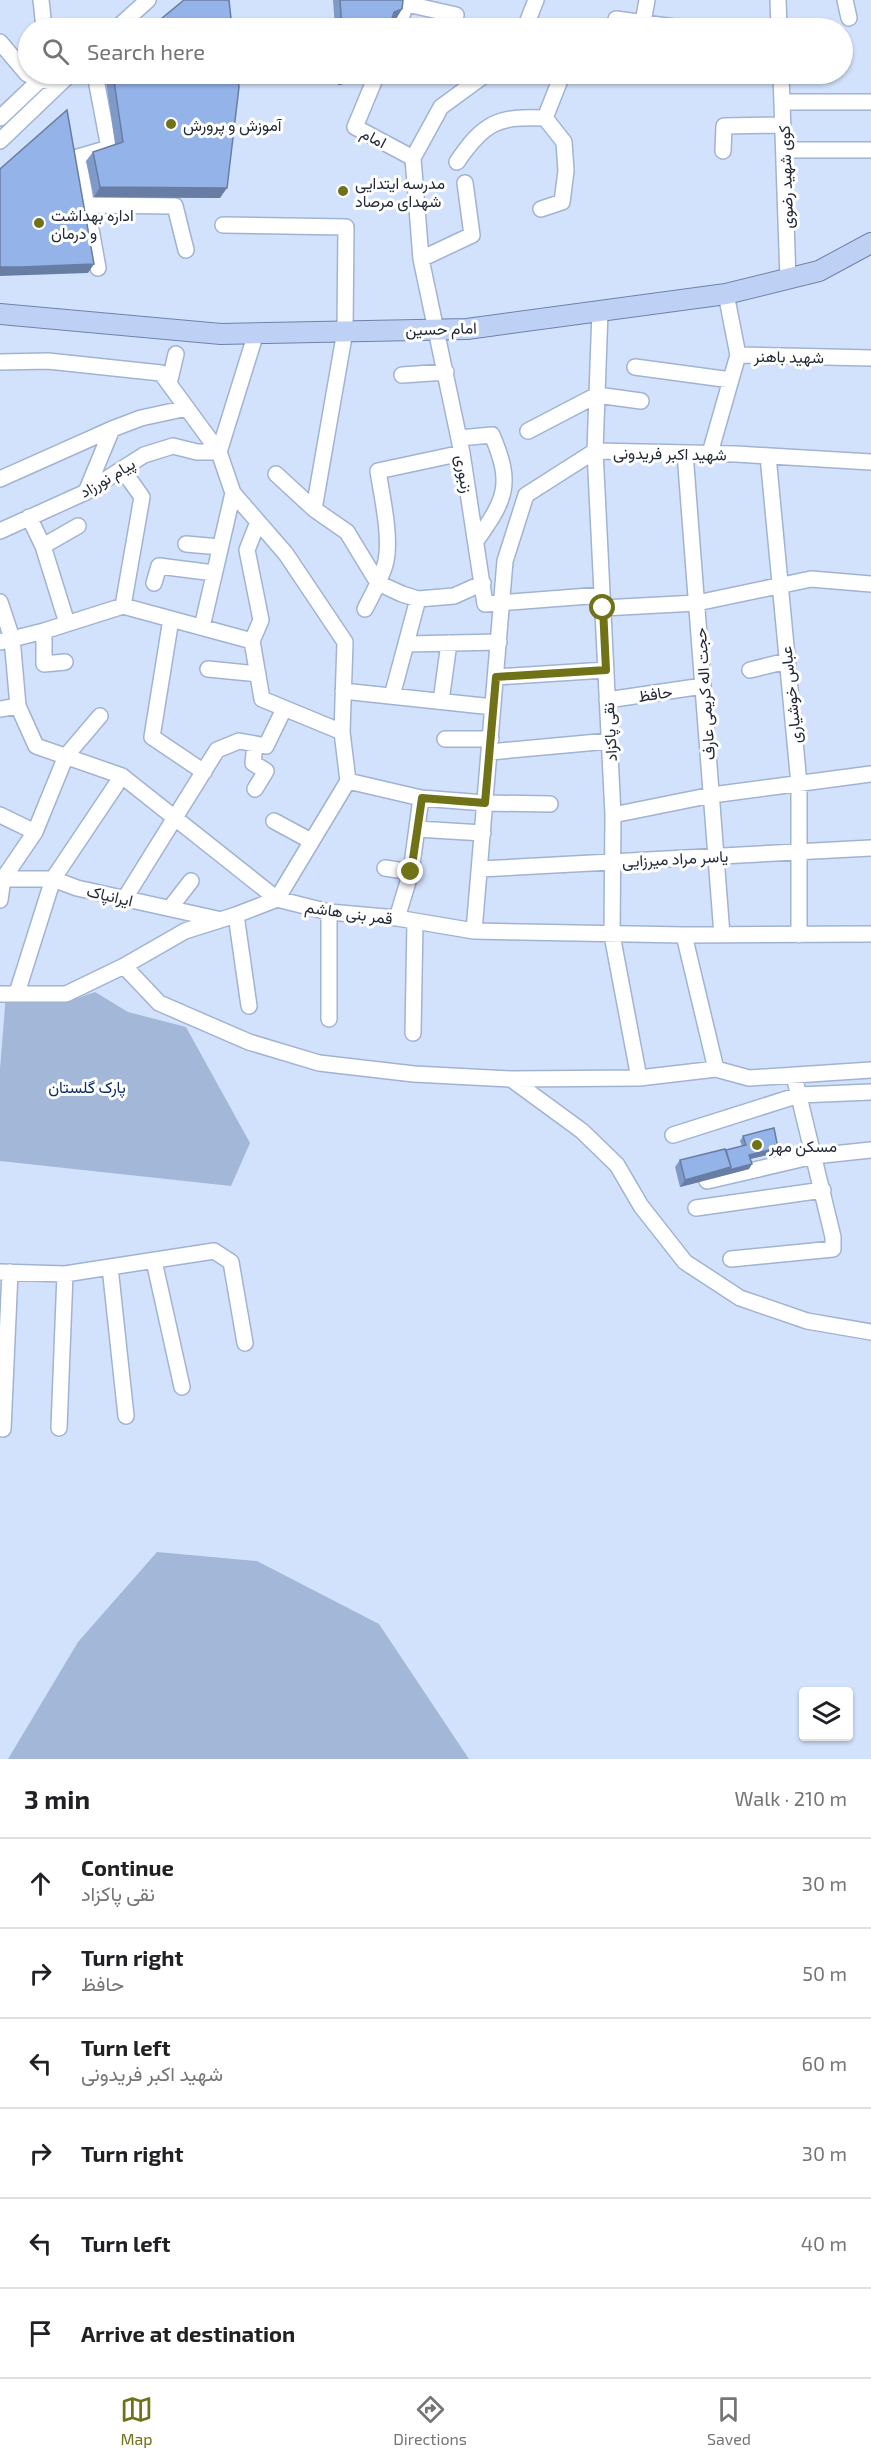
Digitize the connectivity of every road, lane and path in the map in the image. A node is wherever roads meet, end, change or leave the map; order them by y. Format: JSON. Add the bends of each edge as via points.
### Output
{"nodes":[{"id":1,"x":41,"y":0,"type":"edge"},
{"id":2,"x":148,"y":0,"type":"edge"},
{"id":3,"x":536,"y":0,"type":"edge"},
{"id":4,"x":647,"y":0,"type":"edge"},
{"id":5,"x":778,"y":0,"type":"edge"},
{"id":6,"x":845,"y":0,"type":"edge"},
{"id":7,"x":407,"y":2,"type":"edge"},
{"id":8,"x":43,"y":18,"type":"edge"},
{"id":9,"x":128,"y":18,"type":"edge"},
{"id":10,"x":401,"y":18,"type":"edge"},
{"id":11,"x":455,"y":18,"type":"edge"},
{"id":12,"x":529,"y":18,"type":"edge"},
{"id":13,"x":643,"y":18,"type":"edge"},
{"id":14,"x":779,"y":18,"type":"edge"},
{"id":15,"x":849,"y":18,"type":"dead end"},
{"id":16,"x":0,"y":42,"type":"edge"},
{"id":17,"x":18,"y":63,"type":"edge"},
{"id":18,"x":36,"y":84,"type":"edge"},
{"id":19,"x":55,"y":84,"type":"edge"},
{"id":20,"x":97,"y":84,"type":"edge"},
{"id":21,"x":373,"y":84,"type":"edge"},
{"id":22,"x":472,"y":84,"type":"edge"},
{"id":23,"x":558,"y":84,"type":"edge"},
{"id":24,"x":781,"y":84,"type":"edge"},
{"id":25,"x":58,"y":85,"type":"joint"},
{"id":26,"x":782,"y":102,"type":"junction"},
{"id":27,"x":871,"y":102,"type":"edge"},
{"id":28,"x":0,"y":118,"type":"edge"},
{"id":29,"x":545,"y":118,"type":"junction"},
{"id":30,"x":783,"y":125,"type":"junction"},
{"id":31,"x":0,"y":141,"type":"edge"},
{"id":32,"x":784,"y":150,"type":"junction"},
{"id":33,"x":871,"y":150,"type":"edge"},
{"id":34,"x":723,"y":151,"type":"dead end"},
{"id":35,"x":412,"y":158,"type":"junction"},
{"id":36,"x":457,"y":162,"type":"dead end"},
{"id":37,"x":465,"y":183,"type":"dead end"},
{"id":38,"x":87,"y":205,"type":"junction"},
{"id":39,"x":541,"y":209,"type":"dead end"},
{"id":40,"x":223,"y":225,"type":"dead end"},
{"id":41,"x":871,"y":243,"type":"edge"},
{"id":42,"x":186,"y":250,"type":"dead end"},
{"id":43,"x":421,"y":259,"type":"junction"},
{"id":44,"x":98,"y":268,"type":"dead end"},
{"id":45,"x":788,"y":280,"type":"junction"},
{"id":46,"x":726,"y":294,"type":"junction"},
{"id":47,"x":600,"y":311,"type":"junction"},
{"id":48,"x":0,"y":314,"type":"edge"},
{"id":49,"x":436,"y":330,"type":"junction"},
{"id":50,"x":345,"y":331,"type":"junction"},
{"id":51,"x":256,"y":333,"type":"junction"},
{"id":52,"x":176,"y":354,"type":"dead end"},
{"id":53,"x":738,"y":355,"type":"junction"},
{"id":54,"x":871,"y":358,"type":"edge"},
{"id":55,"x":0,"y":362,"type":"edge"},
{"id":56,"x":635,"y":367,"type":"dead end"},
{"id":57,"x":446,"y":372,"type":"junction"},
{"id":58,"x":402,"y":375,"type":"dead end"},
{"id":59,"x":731,"y":380,"type":"junction"},
{"id":60,"x":169,"y":384,"type":"junction"},
{"id":61,"x":597,"y":395,"type":"junction"},
{"id":62,"x":641,"y":401,"type":"dead end"},
{"id":63,"x":187,"y":408,"type":"junction"},
{"id":64,"x":112,"y":429,"type":"junction"},
{"id":65,"x":528,"y":431,"type":"dead end"},
{"id":66,"x":460,"y":446,"type":"junction"},
{"id":67,"x":595,"y":451,"type":"junction"},
{"id":68,"x":219,"y":452,"type":"junction"},
{"id":69,"x":685,"y":453,"type":"junction"},
{"id":70,"x":710,"y":453,"type":"junction"},
{"id":71,"x":768,"y":456,"type":"junction"},
{"id":72,"x":871,"y":462,"type":"edge"},
{"id":73,"x":122,"y":469,"type":"junction"},
{"id":74,"x":276,"y":474,"type":"dead end"},
{"id":75,"x":0,"y":479,"type":"edge"},
{"id":76,"x":86,"y":492,"type":"junction"},
{"id":77,"x":233,"y":492,"type":"junction"},
{"id":78,"x":314,"y":509,"type":"junction"},
{"id":79,"x":29,"y":517,"type":"junction"},
{"id":80,"x":258,"y":522,"type":"junction"},
{"id":81,"x":78,"y":526,"type":"dead end"},
{"id":82,"x":0,"y":531,"type":"edge"},
{"id":83,"x":476,"y":541,"type":"junction"},
{"id":84,"x":186,"y":544,"type":"dead end"},
{"id":85,"x":43,"y":546,"type":"junction"},
{"id":86,"x":220,"y":547,"type":"junction"},
{"id":87,"x":214,"y":573,"type":"junction"},
{"id":88,"x":154,"y":583,"type":"dead end"},
{"id":89,"x":378,"y":583,"type":"junction"},
{"id":90,"x":483,"y":583,"type":"junction"},
{"id":91,"x":871,"y":584,"type":"edge"},
{"id":92,"x":779,"y":586,"type":"junction"},
{"id":93,"x":418,"y":598,"type":"junction"},
{"id":94,"x":0,"y":602,"type":"edge"},
{"id":95,"x":603,"y":602,"type":"junction"},
{"id":96,"x":697,"y":603,"type":"junction"},
{"id":97,"x":502,"y":604,"type":"junction"},
{"id":98,"x":123,"y":606,"type":"junction"},
{"id":99,"x":365,"y":609,"type":"dead end"},
{"id":100,"x":171,"y":619,"type":"junction"},
{"id":101,"x":67,"y":623,"type":"junction"},
{"id":102,"x":202,"y":627,"type":"junction"},
{"id":103,"x":44,"y":632,"type":"junction"},
{"id":104,"x":6,"y":640,"type":"edge"},
{"id":105,"x":252,"y":641,"type":"junction"},
{"id":106,"x":499,"y":642,"type":"junction"},
{"id":107,"x":449,"y":643,"type":"junction"},
{"id":108,"x":406,"y":644,"type":"junction"},
{"id":109,"x":787,"y":661,"type":"junction"},
{"id":110,"x":66,"y":662,"type":"dead end"},
{"id":111,"x":208,"y":669,"type":"dead end"},
{"id":112,"x":606,"y":670,"type":"junction"},
{"id":113,"x":750,"y":670,"type":"dead end"},
{"id":114,"x":258,"y":674,"type":"junction"},
{"id":115,"x":496,"y":677,"type":"junction"},
{"id":116,"x":703,"y":686,"type":"junction"},
{"id":117,"x":343,"y":691,"type":"junction"},
{"id":118,"x":392,"y":696,"type":"junction"},
{"id":119,"x":607,"y":700,"type":"junction"},
{"id":120,"x":441,"y":701,"type":"junction"},
{"id":121,"x":18,"y":705,"type":"junction"},
{"id":122,"x":493,"y":707,"type":"junction"},
{"id":123,"x":0,"y":709,"type":"edge"},
{"id":124,"x":284,"y":709,"type":"junction"},
{"id":125,"x":100,"y":716,"type":"dead end"},
{"id":126,"x":342,"y":732,"type":"junction"},
{"id":127,"x":445,"y":739,"type":"dead end"},
{"id":128,"x":609,"y":741,"type":"junction"},
{"id":129,"x":255,"y":744,"type":"junction"},
{"id":130,"x":490,"y":746,"type":"junction"},
{"id":131,"x":66,"y":756,"type":"junction"},
{"id":132,"x":204,"y":772,"type":"junction"},
{"id":133,"x":871,"y":774,"type":"edge"},
{"id":134,"x":122,"y":776,"type":"junction"},
{"id":135,"x":348,"y":781,"type":"junction"},
{"id":136,"x":799,"y":784,"type":"junction"},
{"id":137,"x":255,"y":789,"type":"dead end"},
{"id":138,"x":712,"y":795,"type":"junction"},
{"id":139,"x":422,"y":798,"type":"junction"},
{"id":140,"x":485,"y":803,"type":"junction"},
{"id":141,"x":550,"y":804,"type":"dead end"},
{"id":142,"x":0,"y":815,"type":"edge"},
{"id":143,"x":613,"y":815,"type":"junction"},
{"id":144,"x":175,"y":817,"type":"junction"},
{"id":145,"x":274,"y":821,"type":"dead end"},
{"id":146,"x":417,"y":829,"type":"junction"},
{"id":147,"x":36,"y":832,"type":"junction"},
{"id":148,"x":483,"y":833,"type":"junction"},
{"id":149,"x":311,"y":841,"type":"junction"},
{"id":150,"x":871,"y":848,"type":"edge"},
{"id":151,"x":799,"y":852,"type":"junction"},
{"id":152,"x":716,"y":856,"type":"junction"},
{"id":153,"x":612,"y":861,"type":"junction"},
{"id":154,"x":385,"y":868,"type":"dead end"},
{"id":155,"x":480,"y":869,"type":"junction"},
{"id":156,"x":411,"y":872,"type":"junction"},
{"id":157,"x":2,"y":879,"type":"edge"},
{"id":158,"x":53,"y":879,"type":"junction"},
{"id":159,"x":190,"y":881,"type":"dead end"},
{"id":160,"x":124,"y":898,"type":"junction"},
{"id":161,"x":277,"y":899,"type":"junction"},
{"id":162,"x":0,"y":900,"type":"edge"},
{"id":163,"x":170,"y":908,"type":"junction"},
{"id":164,"x":329,"y":912,"type":"junction"},
{"id":165,"x":236,"y":915,"type":"junction"},
{"id":166,"x":397,"y":918,"type":"junction"},
{"id":167,"x":220,"y":920,"type":"junction"},
{"id":168,"x":415,"y":923,"type":"junction"},
{"id":169,"x":474,"y":931,"type":"junction"},
{"id":170,"x":871,"y":934,"type":"edge"},
{"id":171,"x":612,"y":935,"type":"junction"},
{"id":172,"x":684,"y":935,"type":"junction"},
{"id":173,"x":722,"y":935,"type":"junction"},
{"id":174,"x":800,"y":935,"type":"junction"},
{"id":175,"x":124,"y":966,"type":"junction"},
{"id":176,"x":18,"y":993,"type":"junction"},
{"id":177,"x":0,"y":994,"type":"edge"},
{"id":178,"x":249,"y":1006,"type":"dead end"},
{"id":179,"x":329,"y":1019,"type":"dead end"},
{"id":180,"x":413,"y":1032,"type":"dead end"},
{"id":181,"x":716,"y":1069,"type":"junction"},
{"id":182,"x":871,"y":1070,"type":"edge"},
{"id":183,"x":794,"y":1076,"type":"junction"},
{"id":184,"x":639,"y":1078,"type":"junction"},
{"id":185,"x":510,"y":1079,"type":"junction"},
{"id":186,"x":871,"y":1092,"type":"edge"},
{"id":187,"x":799,"y":1095,"type":"junction"},
{"id":188,"x":673,"y":1135,"type":"dead end"},
{"id":189,"x":871,"y":1150,"type":"edge"},
{"id":190,"x":814,"y":1156,"type":"junction"},
{"id":191,"x":707,"y":1181,"type":"edge"},
{"id":192,"x":823,"y":1190,"type":"junction"},
{"id":193,"x":696,"y":1208,"type":"dead end"},
{"id":194,"x":731,"y":1259,"type":"dead end"},
{"id":195,"x":154,"y":1261,"type":"junction"},
{"id":196,"x":110,"y":1267,"type":"junction"},
{"id":197,"x":5,"y":1272,"type":"edge"},
{"id":198,"x":65,"y":1274,"type":"junction"},
{"id":199,"x":871,"y":1332,"type":"edge"},
{"id":200,"x":245,"y":1343,"type":"dead end"},
{"id":201,"x":182,"y":1387,"type":"dead end"},
{"id":202,"x":126,"y":1416,"type":"dead end"},
{"id":203,"x":59,"y":1428,"type":"dead end"},
{"id":204,"x":3,"y":1429,"type":"dead end"}],
"edges":[{"from":1,"to":8,"type":"street"},
{"from":2,"to":9,"type":"street"},
{"from":3,"to":12,"type":"street"},
{"from":4,"to":13,"type":"street"},
{"from":5,"to":14,"type":"street"},
{"from":6,"to":15,"type":"street"},
{"from":7,"to":10,"type":"street"},
{"from":7,"to":11,"type":"street","via":[[456,15]]},
{"from":16,"to":17,"type":"street"},
{"from":18,"to":28,"type":"street"},
{"from":19,"to":25,"type":"street"},
{"from":20,"to":38,"type":"street","via":[[109,148],[78,157]]},
{"from":21,"to":35,"type":"street","name":"امام","via":[[355,127]]},
{"from":22,"to":35,"type":"street","via":[[441,107]]},
{"from":23,"to":29,"type":"street"},
{"from":24,"to":26,"type":"street","name":"کوی شهید رضوی"},
{"from":25,"to":31,"type":"street"},
{"from":26,"to":27,"type":"street"},
{"from":26,"to":30,"type":"street","name":"کوی شهید رضوی"},
{"from":29,"to":36,"type":"street","via":[[514,117],[492,123],[469,144]]},
{"from":29,"to":39,"type":"street","via":[[564,142],[566,171],[562,202]]},
{"from":30,"to":32,"type":"street","name":"کوی شهید رضوی"},
{"from":30,"to":34,"type":"street","via":[[724,126]]},
{"from":32,"to":33,"type":"street"},
{"from":32,"to":45,"type":"street","name":"کوی شهید رضوی"},
{"from":35,"to":43,"type":"street","name":"زنبوری"},
{"from":37,"to":43,"type":"street","via":[[472,235]]},
{"from":38,"to":42,"type":"street","via":[[176,206]]},
{"from":38,"to":44,"type":"street"},
{"from":40,"to":50,"type":"street","via":[[346,227]]},
{"from":41,"to":45,"type":"main road","name":"امام حسین","via":[[819,271]]},
{"from":43,"to":49,"type":"street","name":"زنبوری"},
{"from":45,"to":46,"type":"main road","name":"امام حسین"},
{"from":46,"to":47,"type":"main road","name":"امام حسین"},
{"from":46,"to":53,"type":"street"},
{"from":47,"to":49,"type":"main road","name":"امام حسین"},
{"from":47,"to":61,"type":"street","name":"نقی پاکزاد"},
{"from":48,"to":51,"type":"main road","name":"امام حسین","via":[[221,334]]},
{"from":49,"to":50,"type":"main road","name":"امام حسین"},
{"from":49,"to":57,"type":"street","name":"زنبوری"},
{"from":50,"to":51,"type":"main road","name":"امام حسین"},
{"from":50,"to":78,"type":"street"},
{"from":51,"to":68,"type":"street"},
{"from":52,"to":60,"type":"street"},
{"from":53,"to":54,"type":"street","name":"شهید باهنر"},
{"from":53,"to":59,"type":"street","name":"شهید باهنر"},
{"from":55,"to":60,"type":"street","via":[[161,372]]},
{"from":56,"to":59,"type":"street"},
{"from":57,"to":58,"type":"street"},
{"from":57,"to":66,"type":"street","name":"زنبوری"},
{"from":59,"to":70,"type":"street","name":"شهید باهنر"},
{"from":60,"to":63,"type":"street"},
{"from":61,"to":62,"type":"street"},
{"from":61,"to":65,"type":"street"},
{"from":61,"to":67,"type":"street","name":"نقی پاکزاد"},
{"from":63,"to":64,"type":"street"},
{"from":63,"to":68,"type":"street"},
{"from":64,"to":75,"type":"street"},
{"from":64,"to":76,"type":"street"},
{"from":66,"to":83,"type":"street","name":"زنبوری"},
{"from":66,"to":83,"type":"street","via":[[492,435],[503,461],[505,485],[496,513]]},
{"from":66,"to":89,"type":"street","via":[[378,471],[386,559]]},
{"from":67,"to":69,"type":"street","name":"شهید اکبر فریدونی"},
{"from":67,"to":95,"type":"street","name":"نقی پاکزاد"},
{"from":67,"to":97,"type":"street","name":"شهید اکبر فریدونی","via":[[526,495],[505,561]]},
{"from":68,"to":73,"type":"street","name":"پیام نورزاد","via":[[173,446],[144,455]]},
{"from":68,"to":77,"type":"street"},
{"from":69,"to":70,"type":"street","name":"شهید اکبر فریدونی"},
{"from":69,"to":96,"type":"street","name":"حجت اله کریمی عارف"},
{"from":70,"to":71,"type":"street","name":"شهید اکبر فریدونی"},
{"from":71,"to":72,"type":"street","name":"شهید اکبر فریدونی"},
{"from":71,"to":92,"type":"street","name":"عباس خوشیاری"},
{"from":73,"to":76,"type":"street","name":"پیام نورزاد"},
{"from":73,"to":98,"type":"street","via":[[142,497]]},
{"from":74,"to":78,"type":"street"},
{"from":76,"to":79,"type":"street","name":"پیام نورزاد"},
{"from":77,"to":80,"type":"street"},
{"from":77,"to":86,"type":"street"},
{"from":78,"to":89,"type":"street","via":[[347,532]]},
{"from":79,"to":82,"type":"street","name":"پیام نورزاد"},
{"from":79,"to":85,"type":"street"},
{"from":80,"to":105,"type":"street","via":[[247,550],[261,620]]},
{"from":80,"to":117,"type":"street","via":[[286,554],[345,642]]},
{"from":81,"to":85,"type":"street"},
{"from":83,"to":90,"type":"street","name":"زنبوری"},
{"from":84,"to":86,"type":"street"},
{"from":85,"to":101,"type":"street"},
{"from":86,"to":87,"type":"street"},
{"from":87,"to":88,"type":"street","via":[[159,566]]},
{"from":87,"to":102,"type":"street"},
{"from":89,"to":93,"type":"street"},
{"from":89,"to":99,"type":"street"},
{"from":90,"to":93,"type":"street","via":[[454,596]]},
{"from":90,"to":97,"type":"street","name":"زنبوری","via":[[485,603]]},
{"from":91,"to":92,"type":"street","via":[[811,579]]},
{"from":92,"to":96,"type":"street"},
{"from":92,"to":109,"type":"street","name":"عباس خوشیاری"},
{"from":93,"to":108,"type":"street"},
{"from":94,"to":104,"type":"street"},
{"from":95,"to":96,"type":"street"},
{"from":95,"to":97,"type":"street"},
{"from":95,"to":112,"type":"street","name":"نقی پاکزاد"},
{"from":96,"to":116,"type":"street","name":"حجت اله کریمی عارف"},
{"from":97,"to":106,"type":"street","name":"شهید اکبر فریدونی"},
{"from":98,"to":100,"type":"street"},
{"from":98,"to":101,"type":"street"},
{"from":100,"to":102,"type":"street"},
{"from":100,"to":132,"type":"street","via":[[152,737]]},
{"from":101,"to":103,"type":"street"},
{"from":102,"to":105,"type":"street"},
{"from":103,"to":104,"type":"street"},
{"from":103,"to":110,"type":"street","via":[[44,664]]},
{"from":104,"to":121,"type":"street"},
{"from":105,"to":114,"type":"street"},
{"from":106,"to":107,"type":"street"},
{"from":106,"to":115,"type":"street","name":"شهید اکبر فریدونی"},
{"from":107,"to":108,"type":"street"},
{"from":107,"to":120,"type":"street"},
{"from":108,"to":118,"type":"street"},
{"from":109,"to":113,"type":"street"},
{"from":109,"to":136,"type":"street","name":"عباس خوشیاری"},
{"from":111,"to":114,"type":"street"},
{"from":112,"to":115,"type":"street"},
{"from":112,"to":119,"type":"street","name":"نقی پاکزاد"},
{"from":114,"to":124,"type":"street","via":[[262,699]]},
{"from":115,"to":122,"type":"street","name":"شهید اکبر فریدونی"},
{"from":116,"to":119,"type":"street","name":"حافظ"},
{"from":116,"to":138,"type":"street","name":"حجت اله کریمی عارف"},
{"from":117,"to":118,"type":"street"},
{"from":117,"to":126,"type":"street"},
{"from":118,"to":120,"type":"street"},
{"from":119,"to":128,"type":"street","name":"نقی پاکزاد"},
{"from":120,"to":122,"type":"street"},
{"from":121,"to":123,"type":"street"},
{"from":121,"to":131,"type":"street","via":[[36,746]]},
{"from":122,"to":130,"type":"street","name":"شهید اکبر فریدونی"},
{"from":124,"to":126,"type":"street"},
{"from":124,"to":129,"type":"street","via":[[266,746]]},
{"from":125,"to":131,"type":"street"},
{"from":126,"to":135,"type":"street"},
{"from":127,"to":130,"type":"street"},
{"from":128,"to":130,"type":"street"},
{"from":128,"to":143,"type":"street","name":"نقی پاکزاد"},
{"from":129,"to":132,"type":"street","via":[[239,741],[217,750]]},
{"from":129,"to":137,"type":"street","via":[[253,763],[266,771]]},
{"from":130,"to":140,"type":"street","name":"شهید اکبر فریدونی"},
{"from":131,"to":134,"type":"street"},
{"from":131,"to":147,"type":"street"},
{"from":132,"to":144,"type":"street"},
{"from":133,"to":136,"type":"street"},
{"from":134,"to":144,"type":"street"},
{"from":134,"to":158,"type":"street"},
{"from":135,"to":139,"type":"street"},
{"from":135,"to":149,"type":"street"},
{"from":136,"to":138,"type":"street"},
{"from":136,"to":151,"type":"street","name":"عباس خوشیاری"},
{"from":138,"to":143,"type":"street"},
{"from":138,"to":152,"type":"street","name":"حجت اله کریمی عارف"},
{"from":139,"to":140,"type":"street"},
{"from":139,"to":146,"type":"street"},
{"from":140,"to":141,"type":"street"},
{"from":140,"to":148,"type":"street","name":"شهید اکبر فریدونی"},
{"from":142,"to":147,"type":"street"},
{"from":143,"to":153,"type":"street","name":"نقی پاکزاد"},
{"from":144,"to":160,"type":"street"},
{"from":144,"to":161,"type":"street"},
{"from":145,"to":149,"type":"street"},
{"from":146,"to":148,"type":"street"},
{"from":146,"to":156,"type":"street"},
{"from":147,"to":157,"type":"street"},
{"from":148,"to":155,"type":"street","name":"شهید اکبر فریدونی"},
{"from":149,"to":161,"type":"street"},
{"from":150,"to":151,"type":"street","name":"یاسر مراد میرزایی"},
{"from":151,"to":152,"type":"street","name":"یاسر مراد میرزایی"},
{"from":151,"to":174,"type":"street","name":"عباس خوشیاری"},
{"from":152,"to":153,"type":"street","name":"یاسر مراد میرزایی"},
{"from":152,"to":173,"type":"street","name":"حجت اله کریمی عارف"},
{"from":153,"to":155,"type":"street","name":"یاسر مراد میرزایی"},
{"from":153,"to":171,"type":"street","name":"نقی پاکزاد"},
{"from":154,"to":156,"type":"street"},
{"from":155,"to":169,"type":"street","name":"شهید اکبر فریدونی"},
{"from":156,"to":166,"type":"street"},
{"from":157,"to":158,"type":"street","name":"ایرانپاک"},
{"from":157,"to":162,"type":"street"},
{"from":158,"to":160,"type":"street","name":"ایرانپاک"},
{"from":158,"to":176,"type":"street"},
{"from":159,"to":163,"type":"street"},
{"from":160,"to":163,"type":"street","name":"ایرانپاک"},
{"from":161,"to":164,"type":"street","name":"قمر بنی هاشم"},
{"from":161,"to":165,"type":"street"},
{"from":163,"to":167,"type":"street","name":"ایرانپاک"},
{"from":164,"to":166,"type":"street","name":"قمر بنی هاشم"},
{"from":164,"to":179,"type":"street"},
{"from":165,"to":167,"type":"street"},
{"from":165,"to":178,"type":"street"},
{"from":166,"to":168,"type":"street","name":"قمر بنی هاشم"},
{"from":167,"to":175,"type":"street","via":[[185,931]]},
{"from":168,"to":169,"type":"street","name":"قمر بنی هاشم"},
{"from":168,"to":180,"type":"street"},
{"from":169,"to":171,"type":"street","name":"قمر بنی هاشم"},
{"from":170,"to":174,"type":"street","name":"قمر بنی هاشم"},
{"from":171,"to":172,"type":"street","name":"قمر بنی هاشم"},
{"from":171,"to":184,"type":"street","name":"نقی پاکزاد"},
{"from":172,"to":173,"type":"street","name":"قمر بنی هاشم"},
{"from":172,"to":181,"type":"street"},
{"from":173,"to":174,"type":"street","name":"قمر بنی هاشم"},
{"from":175,"to":176,"type":"street","via":[[66,994]]},
{"from":175,"to":185,"type":"street","via":[[159,1003],[249,1042],[319,1063],[414,1074]]},
{"from":176,"to":177,"type":"street"},
{"from":181,"to":183,"type":"street","via":[[749,1078]]},
{"from":181,"to":184,"type":"street"},
{"from":182,"to":183,"type":"street"},
{"from":183,"to":187,"type":"street"},
{"from":184,"to":185,"type":"street"},
{"from":185,"to":199,"type":"street","via":[[582,1131],[618,1165],[641,1206],[685,1262],[741,1298],[807,1322]]},
{"from":186,"to":187,"type":"street"},
{"from":187,"to":188,"type":"street"},
{"from":187,"to":190,"type":"street"},
{"from":189,"to":190,"type":"street"},
{"from":190,"to":191,"type":"street"},
{"from":190,"to":192,"type":"street"},
{"from":192,"to":193,"type":"street"},
{"from":192,"to":194,"type":"street","via":[[833,1250]]},
{"from":195,"to":196,"type":"street"},
{"from":195,"to":200,"type":"street","via":[[214,1251],[231,1262]]},
{"from":195,"to":201,"type":"street"},
{"from":196,"to":198,"type":"street"},
{"from":196,"to":202,"type":"street"},
{"from":197,"to":198,"type":"street"},
{"from":197,"to":204,"type":"street"},
{"from":198,"to":203,"type":"street"}]}
